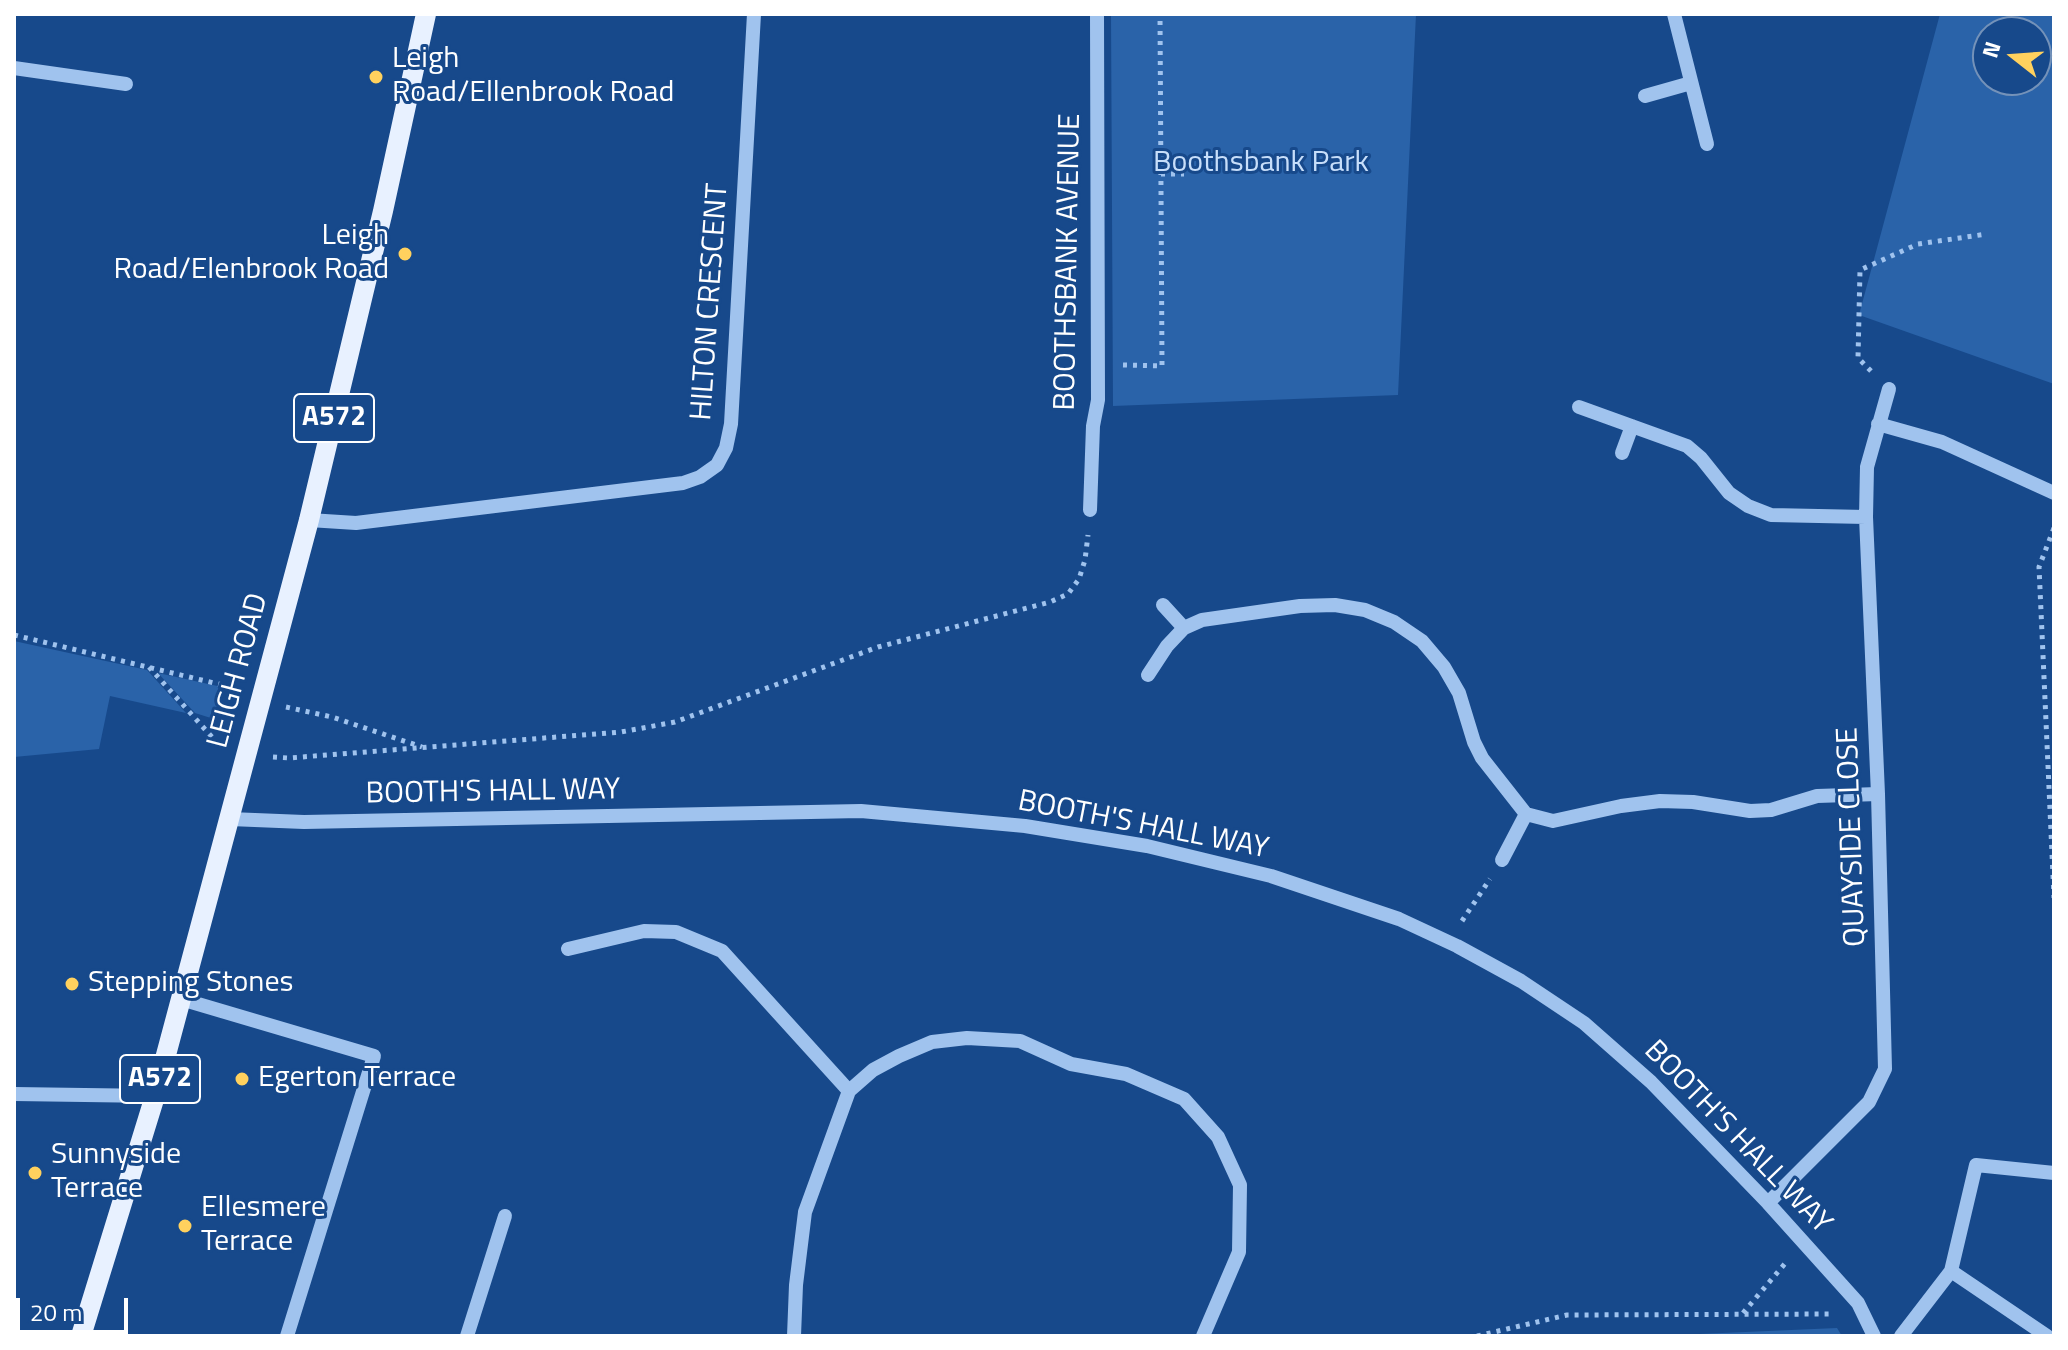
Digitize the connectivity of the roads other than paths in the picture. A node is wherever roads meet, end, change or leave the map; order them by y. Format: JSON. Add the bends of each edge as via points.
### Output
{"nodes":[{"id":1,"x":426,"y":14,"type":"edge"},
{"id":2,"x":754,"y":14,"type":"edge"},
{"id":3,"x":1097,"y":14,"type":"edge"},
{"id":4,"x":1674,"y":14,"type":"edge"},
{"id":5,"x":14,"y":68,"type":"edge"},
{"id":6,"x":1691,"y":83,"type":"junction"},
{"id":7,"x":126,"y":84,"type":"dead end"},
{"id":8,"x":1645,"y":96,"type":"dead end"},
{"id":9,"x":1707,"y":144,"type":"dead end"},
{"id":10,"x":1889,"y":389,"type":"road end"},
{"id":11,"x":1579,"y":407,"type":"dead end"},
{"id":12,"x":1878,"y":424,"type":"junction"},
{"id":13,"x":1632,"y":426,"type":"junction"},
{"id":14,"x":1622,"y":453,"type":"dead end"},
{"id":15,"x":2054,"y":493,"type":"edge"},
{"id":16,"x":1090,"y":510,"type":"road end"},
{"id":17,"x":1866,"y":517,"type":"junction"},
{"id":18,"x":309,"y":520,"type":"junction"},
{"id":19,"x":1163,"y":605,"type":"dead end"},
{"id":20,"x":1184,"y":628,"type":"junction"},
{"id":21,"x":1148,"y":675,"type":"dead end"},
{"id":22,"x":1878,"y":794,"type":"junction"},
{"id":23,"x":1526,"y":814,"type":"junction"},
{"id":24,"x":230,"y":819,"type":"junction"},
{"id":25,"x":1502,"y":860,"type":"road end"},
{"id":26,"x":568,"y":949,"type":"dead end"},
{"id":27,"x":181,"y":999,"type":"junction"},
{"id":28,"x":849,"y":1091,"type":"junction"},
{"id":29,"x":14,"y":1094,"type":"edge"},
{"id":30,"x":155,"y":1096,"type":"junction"},
{"id":31,"x":2054,"y":1173,"type":"edge"},
{"id":32,"x":1768,"y":1203,"type":"junction"},
{"id":33,"x":505,"y":1216,"type":"dead end"},
{"id":34,"x":1951,"y":1271,"type":"junction"},
{"id":35,"x":81,"y":1336,"type":"edge"},
{"id":36,"x":287,"y":1336,"type":"edge"},
{"id":37,"x":467,"y":1336,"type":"edge"},
{"id":38,"x":794,"y":1336,"type":"edge"},
{"id":39,"x":1203,"y":1336,"type":"edge"},
{"id":40,"x":1874,"y":1336,"type":"edge"},
{"id":41,"x":1901,"y":1336,"type":"edge"},
{"id":42,"x":2047,"y":1336,"type":"edge"}],
"edges":[{"from":1,"to":18,"type":"main road","name":"LEIGH ROAD","number":"A572"},
{"from":2,"to":18,"type":"street","name":"HILTON CRESCENT","via":[[731,424],[717,465],[683,483],[356,523]]},
{"from":3,"to":16,"type":"street","name":"BOOTHSBANK AVENUE","via":[[1098,400]]},
{"from":4,"to":6,"type":"street"},
{"from":5,"to":7,"type":"street"},
{"from":6,"to":8,"type":"street"},
{"from":6,"to":9,"type":"street"},
{"from":10,"to":12,"type":"street","name":"QUAYSIDE CLOSE"},
{"from":11,"to":13,"type":"street"},
{"from":12,"to":15,"type":"street","via":[[1942,442]]},
{"from":12,"to":17,"type":"street","name":"QUAYSIDE CLOSE","via":[[1867,467]]},
{"from":13,"to":14,"type":"street"},
{"from":13,"to":17,"type":"street","via":[[1687,446],[1729,493],[1771,515]]},
{"from":17,"to":22,"type":"street","name":"QUAYSIDE CLOSE"},
{"from":18,"to":24,"type":"main road","name":"LEIGH ROAD","number":"A572"},
{"from":19,"to":20,"type":"street"},
{"from":20,"to":21,"type":"street"},
{"from":20,"to":23,"type":"street","via":[[1202,620],[1300,606],[1365,610],[1394,622],[1422,641],[1444,667],[1482,758]]},
{"from":22,"to":23,"type":"street","via":[[1817,796],[1771,810],[1660,801],[1553,821]]},
{"from":22,"to":32,"type":"street","name":"QUAYSIDE CLOSE","via":[[1885,1069],[1869,1102]]},
{"from":23,"to":25,"type":"street"},
{"from":24,"to":27,"type":"main road","name":"LEIGH ROAD","number":"A572"},
{"from":24,"to":32,"type":"street","name":"BOOTH'S HALL WAY","via":[[861,811],[1025,826],[1147,846],[1256,873],[1399,919],[1521,981],[1584,1023],[1651,1082]]},
{"from":26,"to":28,"type":"street","via":[[644,931],[676,932],[722,951]]},
{"from":27,"to":30,"type":"main road","name":"LEIGH ROAD","number":"A572"},
{"from":27,"to":36,"type":"street","via":[[374,1056]]},
{"from":28,"to":38,"type":"street","via":[[805,1212]]},
{"from":28,"to":39,"type":"street","via":[[899,1056],[932,1042],[967,1038],[1020,1041],[1071,1064],[1126,1074],[1184,1099],[1218,1137],[1240,1185],[1239,1252]]},
{"from":29,"to":30,"type":"street"},
{"from":30,"to":35,"type":"main road","name":"LEIGH ROAD","number":"A572"},
{"from":31,"to":34,"type":"street","via":[[1976,1165]]},
{"from":32,"to":40,"type":"street","name":"BOOTH'S HALL WAY","via":[[1858,1303]]},
{"from":33,"to":37,"type":"street"},
{"from":34,"to":41,"type":"street"},
{"from":34,"to":42,"type":"street"}]}
